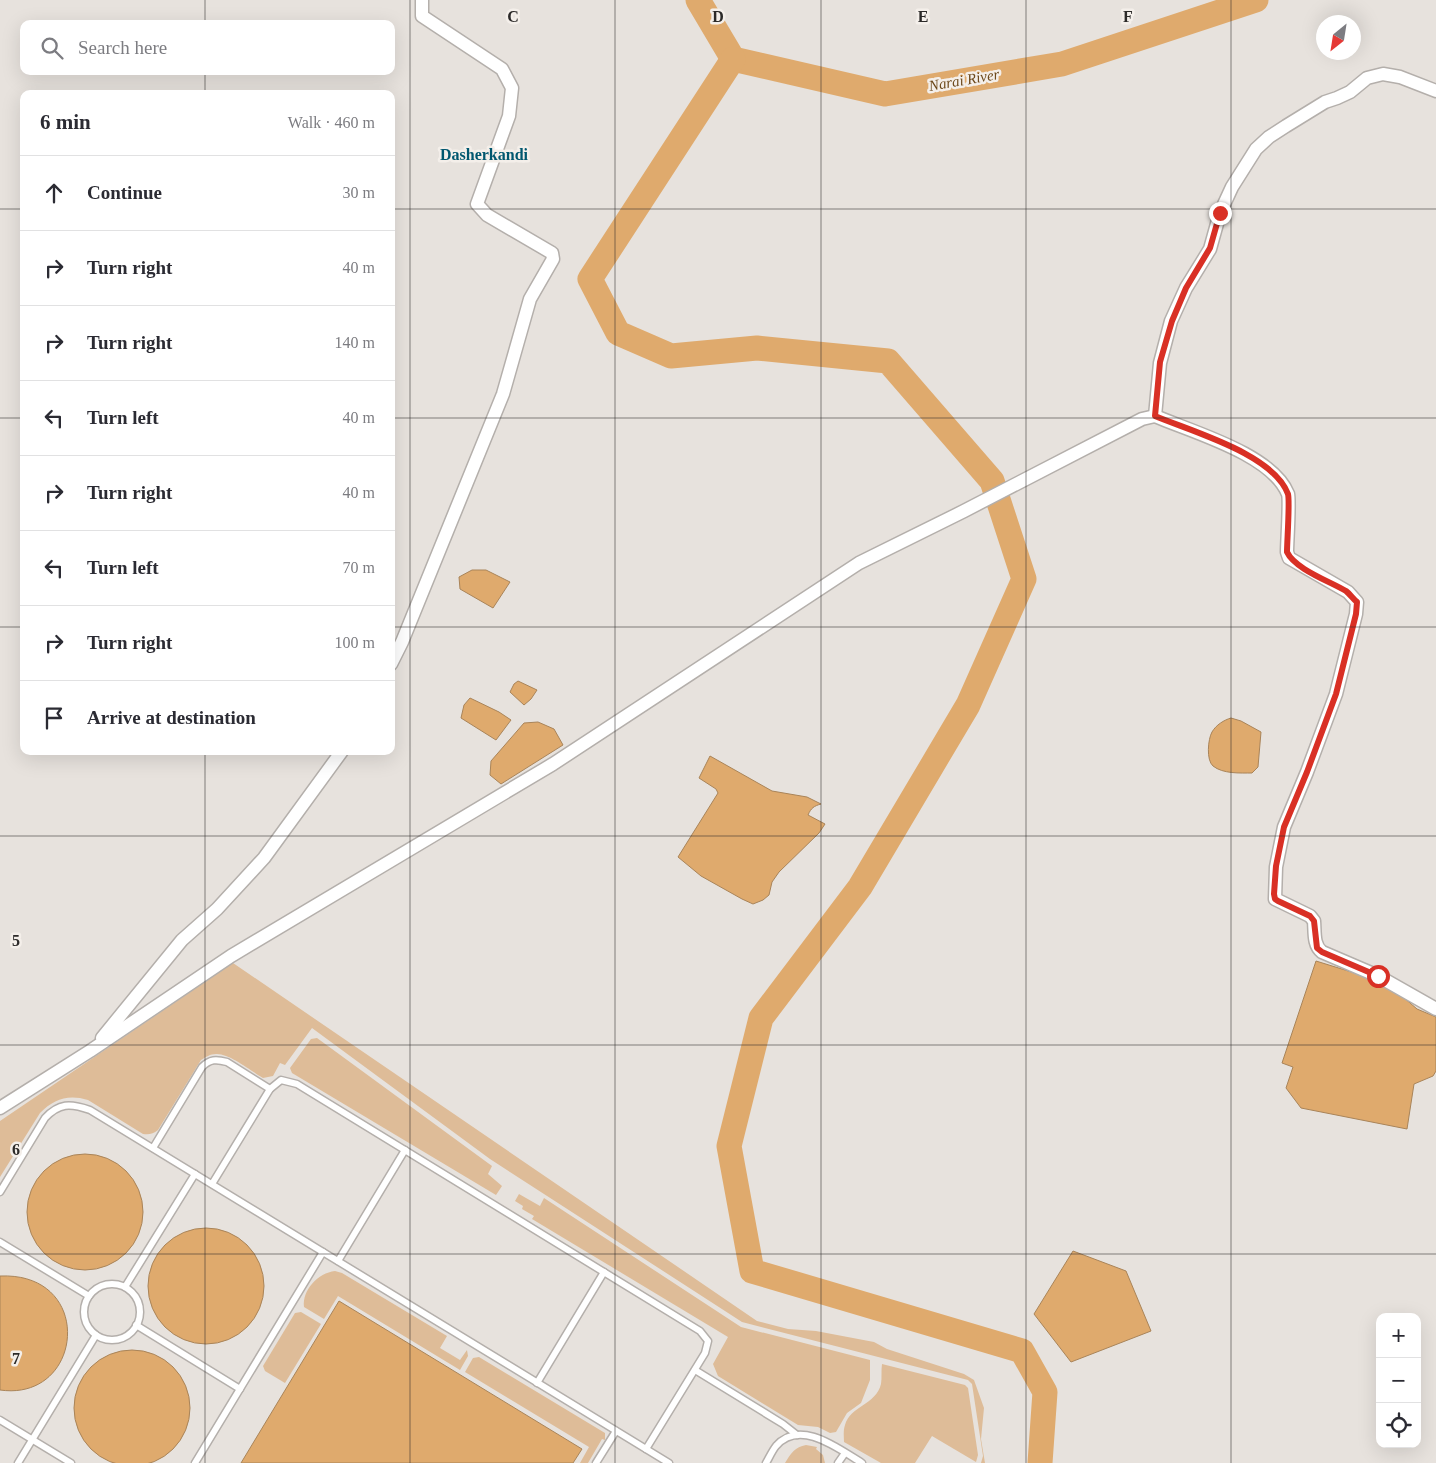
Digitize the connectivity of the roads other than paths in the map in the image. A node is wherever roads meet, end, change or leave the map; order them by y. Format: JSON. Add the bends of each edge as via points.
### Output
{"nodes":[{"id":1,"x":422,"y":0,"type":"edge"},
{"id":2,"x":1436,"y":92,"type":"edge"},
{"id":3,"x":1155,"y":416,"type":"junction"},
{"id":4,"x":395,"y":656,"type":"edge"},
{"id":5,"x":339,"y":755,"type":"edge"},
{"id":6,"x":1435,"y":1004,"type":"edge"},
{"id":7,"x":90,"y":1051,"type":"junction"},
{"id":8,"x":270,"y":1089,"type":"junction"},
{"id":9,"x":0,"y":1108,"type":"edge"},
{"id":10,"x":153,"y":1148,"type":"junction"},
{"id":11,"x":405,"y":1150,"type":"junction"},
{"id":12,"x":195,"y":1174,"type":"junction"},
{"id":13,"x":212,"y":1184,"type":"junction"},
{"id":14,"x":0,"y":1192,"type":"edge"},
{"id":15,"x":0,"y":1242,"type":"edge"},
{"id":16,"x":323,"y":1252,"type":"junction"},
{"id":17,"x":338,"y":1261,"type":"junction"},
{"id":18,"x":604,"y":1272,"type":"junction"},
{"id":19,"x":125,"y":1287,"type":"junction"},
{"id":20,"x":89,"y":1296,"type":"junction"},
{"id":21,"x":136,"y":1325,"type":"junction"},
{"id":22,"x":96,"y":1335,"type":"junction"},
{"id":23,"x":695,"y":1370,"type":"junction"},
{"id":24,"x":537,"y":1383,"type":"junction"},
{"id":25,"x":240,"y":1389,"type":"junction"},
{"id":26,"x":0,"y":1420,"type":"edge"},
{"id":27,"x":616,"y":1430,"type":"junction"},
{"id":28,"x":797,"y":1435,"type":"junction"},
{"id":29,"x":32,"y":1440,"type":"junction"},
{"id":30,"x":646,"y":1449,"type":"junction"},
{"id":31,"x":844,"y":1453,"type":"junction"},
{"id":32,"x":18,"y":1463,"type":"edge"},
{"id":33,"x":70,"y":1463,"type":"edge"},
{"id":34,"x":195,"y":1463,"type":"edge"},
{"id":35,"x":596,"y":1463,"type":"edge"},
{"id":36,"x":669,"y":1463,"type":"edge"},
{"id":37,"x":766,"y":1463,"type":"edge"},
{"id":38,"x":838,"y":1463,"type":"edge"},
{"id":39,"x":862,"y":1463,"type":"edge"}],
"edges":[{"from":1,"to":4,"type":"street","via":[[422,16],[502,69],[512,88],[509,116],[477,204],[487,215],[552,253],[553,259],[530,299],[503,394]]},
{"from":2,"to":3,"type":"street","via":[[1400,77],[1383,74],[1367,78],[1350,92],[1325,102],[1269,137],[1256,150],[1232,187],[1210,248],[1186,288],[1172,321],[1160,362]]},
{"from":3,"to":6,"type":"street","via":[[1256,459],[1288,495],[1289,558],[1348,592],[1357,602],[1336,694],[1284,827],[1276,866],[1275,899],[1310,916],[1314,921],[1317,948],[1322,952]]},
{"from":3,"to":7,"type":"street","via":[[1142,419],[858,563],[553,764],[231,956]]},
{"from":5,"to":7,"type":"street","via":[[264,858],[217,909],[182,940]]},
{"from":7,"to":9,"type":"street"},
{"from":8,"to":10,"type":"lane","via":[[227,1062],[212,1060],[206,1063]]},
{"from":8,"to":11,"type":"lane","via":[[282,1080],[297,1084]]},
{"from":8,"to":13,"type":"lane"},
{"from":10,"to":12,"type":"lane"},
{"from":10,"to":14,"type":"lane","via":[[90,1110],[78,1105],[65,1105],[53,1109],[45,1118]]},
{"from":11,"to":17,"type":"lane"},
{"from":11,"to":18,"type":"lane"},
{"from":12,"to":13,"type":"lane"},
{"from":12,"to":19,"type":"lane"},
{"from":13,"to":16,"type":"lane"},
{"from":15,"to":20,"type":"lane"},
{"from":16,"to":17,"type":"lane"},
{"from":16,"to":25,"type":"lane"},
{"from":17,"to":24,"type":"lane"},
{"from":18,"to":23,"type":"lane","via":[[700,1331],[708,1341]]},
{"from":18,"to":24,"type":"lane"},
{"from":19,"to":20,"type":"lane","via":[[109,1284],[94,1290]]},
{"from":19,"to":21,"type":"lane","via":[[137,1299],[139,1317]]},
{"from":20,"to":22,"type":"lane","via":[[85,1304],[85,1320]]},
{"from":21,"to":22,"type":"lane","via":[[123,1337],[114,1339]]},
{"from":21,"to":25,"type":"lane"},
{"from":22,"to":29,"type":"lane"},
{"from":23,"to":28,"type":"lane"},
{"from":23,"to":30,"type":"lane"},
{"from":24,"to":27,"type":"lane"},
{"from":25,"to":34,"type":"lane"},
{"from":26,"to":29,"type":"lane"},
{"from":27,"to":30,"type":"lane"},
{"from":27,"to":35,"type":"lane"},
{"from":28,"to":31,"type":"lane","via":[[821,1439]]},
{"from":28,"to":37,"type":"lane","via":[[785,1438],[776,1446]]},
{"from":29,"to":32,"type":"lane"},
{"from":29,"to":33,"type":"lane"},
{"from":30,"to":36,"type":"lane"},
{"from":31,"to":38,"type":"lane"},
{"from":31,"to":39,"type":"lane"}]}
